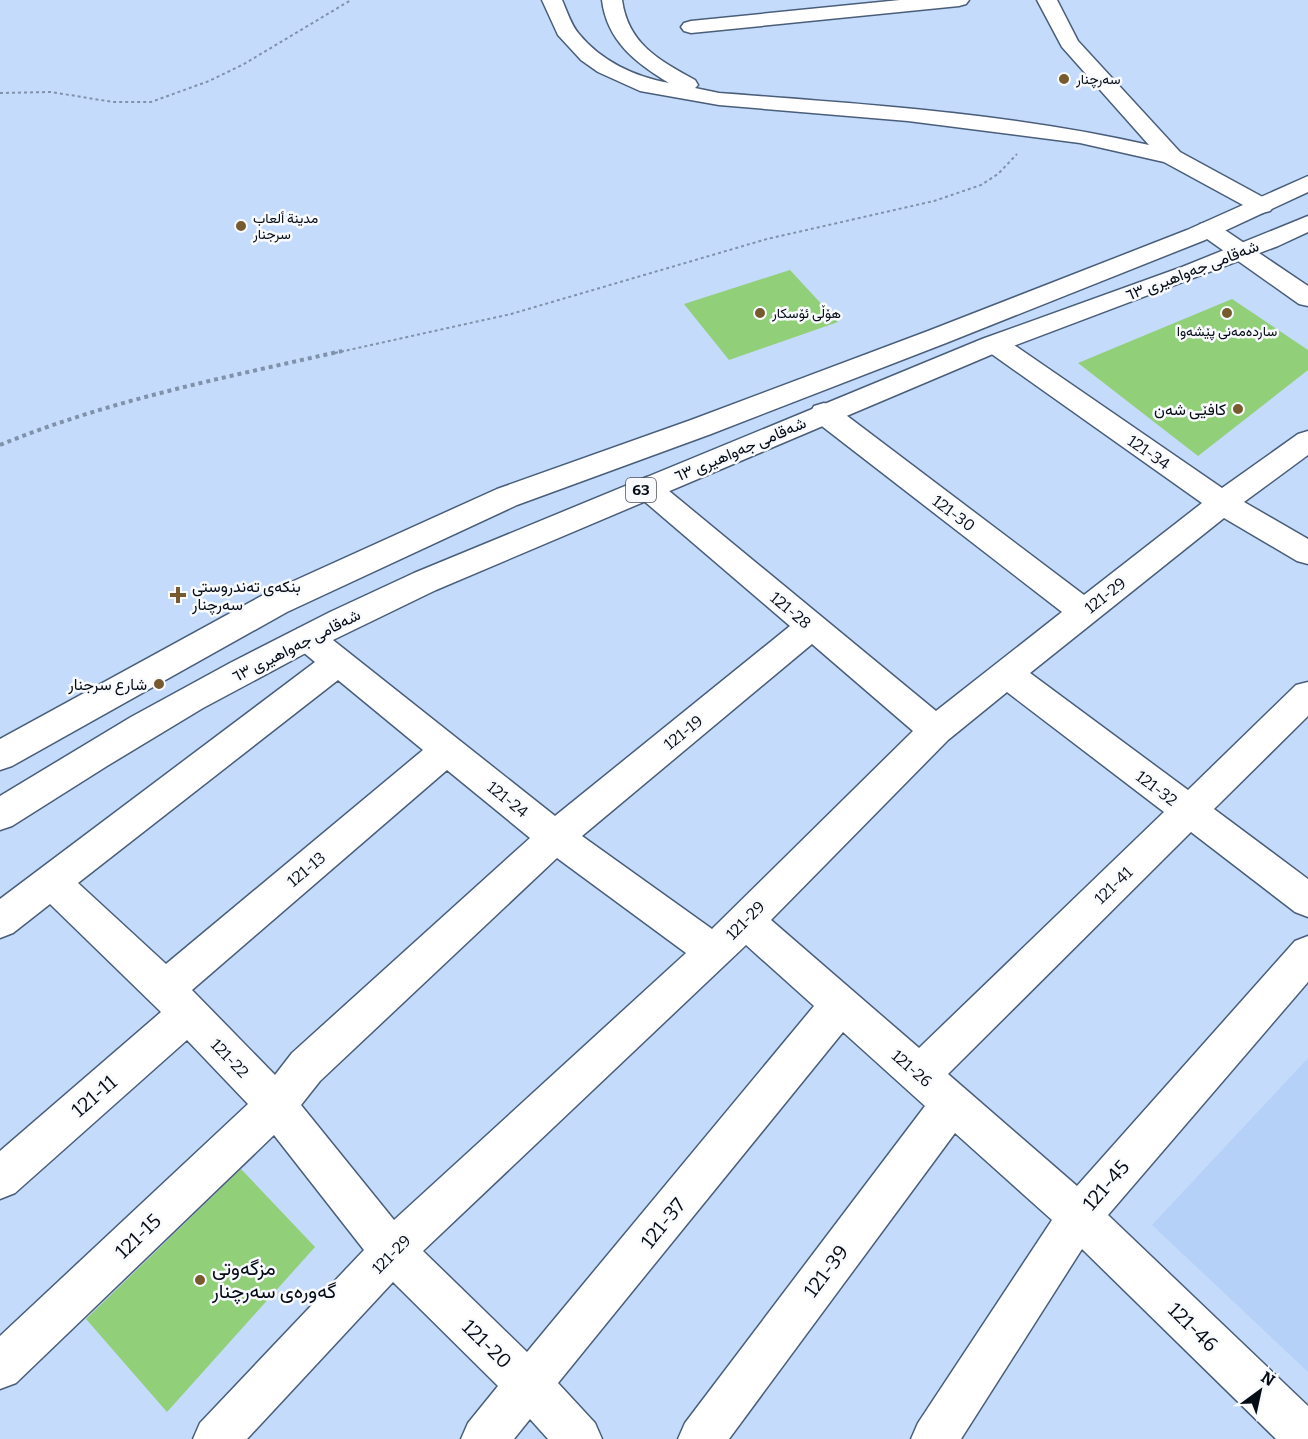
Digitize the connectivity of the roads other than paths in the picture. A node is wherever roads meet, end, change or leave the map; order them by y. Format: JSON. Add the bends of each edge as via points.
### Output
{"nodes":[{"id":1,"x":552,"y":0,"type":"edge"},
{"id":2,"x":612,"y":0,"type":"edge"},
{"id":3,"x":959,"y":0,"type":"edge"},
{"id":4,"x":1047,"y":0,"type":"edge"},
{"id":5,"x":691,"y":27,"type":"dead end"},
{"id":6,"x":719,"y":99,"type":"junction"},
{"id":7,"x":1172,"y":157,"type":"junction"},
{"id":8,"x":1308,"y":183,"type":"edge"},
{"id":9,"x":1262,"y":206,"type":"junction"},
{"id":10,"x":1308,"y":223,"type":"edge"},
{"id":11,"x":1208,"y":229,"type":"junction"},
{"id":12,"x":1242,"y":252,"type":"junction"},
{"id":13,"x":1308,"y":298,"type":"edge"},
{"id":14,"x":995,"y":344,"type":"junction"},
{"id":15,"x":824,"y":414,"type":"junction"},
{"id":16,"x":1308,"y":441,"type":"edge"},
{"id":17,"x":647,"y":488,"type":"junction"},
{"id":18,"x":1222,"y":503,"type":"junction"},
{"id":19,"x":1308,"y":553,"type":"edge"},
{"id":20,"x":1084,"y":612,"type":"junction"},
{"id":21,"x":811,"y":627,"type":"junction"},
{"id":22,"x":308,"y":638,"type":"junction"},
{"id":23,"x":338,"y":662,"type":"junction"},
{"id":24,"x":1007,"y":674,"type":"junction"},
{"id":25,"x":1308,"y":695,"type":"edge"},
{"id":26,"x":936,"y":730,"type":"junction"},
{"id":27,"x":447,"y":750,"type":"junction"},
{"id":28,"x":0,"y":756,"type":"edge"},
{"id":29,"x":1188,"y":812,"type":"junction"},
{"id":30,"x":0,"y":815,"type":"edge"},
{"id":31,"x":555,"y":837,"type":"junction"},
{"id":32,"x":51,"y":881,"type":"junction"},
{"id":33,"x":1308,"y":900,"type":"edge"},
{"id":34,"x":745,"y":920,"type":"junction"},
{"id":35,"x":0,"y":921,"type":"edge"},
{"id":36,"x":714,"y":952,"type":"junction"},
{"id":37,"x":1308,"y":954,"type":"edge"},
{"id":38,"x":176,"y":1001,"type":"junction"},
{"id":39,"x":840,"y":1005,"type":"junction"},
{"id":40,"x":919,"y":1075,"type":"junction"},
{"id":41,"x":952,"y":1104,"type":"junction"},
{"id":42,"x":276,"y":1106,"type":"junction"},
{"id":43,"x":0,"y":1178,"type":"edge"},
{"id":44,"x":1079,"y":1216,"type":"junction"},
{"id":45,"x":392,"y":1251,"type":"junction"},
{"id":46,"x":0,"y":1367,"type":"edge"},
{"id":47,"x":530,"y":1386,"type":"junction"},
{"id":48,"x":1308,"y":1438,"type":"edge"},
{"id":49,"x":216,"y":1439,"type":"edge"},
{"id":50,"x":484,"y":1439,"type":"edge"},
{"id":51,"x":579,"y":1439,"type":"edge"},
{"id":52,"x":701,"y":1439,"type":"edge"},
{"id":53,"x":934,"y":1439,"type":"edge"}],
"edges":[{"from":1,"to":6,"type":"street","via":[[568,35],[605,68],[648,86]]},
{"from":2,"to":6,"type":"street","via":[[616,24],[643,56],[680,81]]},
{"from":3,"to":5,"type":"street"},
{"from":4,"to":7,"type":"street","via":[[1069,44]]},
{"from":6,"to":7,"type":"street","via":[[908,114],[1080,136]]},
{"from":7,"to":9,"type":"street"},
{"from":8,"to":9,"type":"street","name":"شەقامی جەواهیری ٦٣","number":"63"},
{"from":9,"to":11,"type":"street","name":"شەقامی جەواهیری ٦٣","number":"63"},
{"from":10,"to":12,"type":"street","name":"شەقامی جەواهیری ٦٣","number":"63"},
{"from":11,"to":12,"type":"street"},
{"from":11,"to":28,"type":"street","name":"شەقامی جەواهیری ٦٣","number":"63","via":[[733,415],[507,497],[276,603]]},
{"from":12,"to":13,"type":"street"},
{"from":12,"to":14,"type":"street","name":"شەقامی جەواهیری ٦٣","number":"63"},
{"from":14,"to":15,"type":"street","name":"شەقامی جەواهیری ٦٣","number":"63"},
{"from":14,"to":18,"type":"street","name":"121-34"},
{"from":15,"to":17,"type":"street","name":"شەقامی جەواهیری ٦٣","number":"63"},
{"from":15,"to":20,"type":"street","name":"121-30"},
{"from":16,"to":18,"type":"street","name":"121-29"},
{"from":17,"to":21,"type":"street","name":"121-28"},
{"from":17,"to":22,"type":"street","name":"شەقامی جەواهیری ٦٣","number":"63","via":[[501,548]]},
{"from":18,"to":19,"type":"street","name":"121-34"},
{"from":18,"to":20,"type":"street","name":"121-29"},
{"from":20,"to":24,"type":"street","name":"121-29"},
{"from":21,"to":26,"type":"street","name":"121-28"},
{"from":21,"to":31,"type":"street","name":"121-19"},
{"from":22,"to":23,"type":"street","name":"121-24"},
{"from":22,"to":30,"type":"street","name":"شەقامی جەواهیری ٦٣","number":"63","via":[[92,756]]},
{"from":23,"to":27,"type":"street","name":"121-24"},
{"from":23,"to":32,"type":"street"},
{"from":24,"to":26,"type":"street","name":"121-29"},
{"from":24,"to":29,"type":"street","name":"121-32"},
{"from":25,"to":29,"type":"street","name":"121-41"},
{"from":26,"to":34,"type":"street","name":"121-29"},
{"from":27,"to":31,"type":"street","name":"121-24"},
{"from":27,"to":38,"type":"street","name":"121-13"},
{"from":29,"to":33,"type":"street","name":"121-32"},
{"from":29,"to":40,"type":"street","name":"121-41"},
{"from":31,"to":36,"type":"street","name":"121-24"},
{"from":31,"to":42,"type":"street","name":"121-19","via":[[306,1067]]},
{"from":32,"to":35,"type":"street"},
{"from":32,"to":38,"type":"street","name":"121-22"},
{"from":34,"to":36,"type":"street","name":"121-29"},
{"from":34,"to":39,"type":"street","name":"121-26"},
{"from":36,"to":45,"type":"street","name":"121-29"},
{"from":37,"to":44,"type":"street","name":"121-45"},
{"from":38,"to":42,"type":"street","name":"121-22"},
{"from":38,"to":43,"type":"street","name":"121-11"},
{"from":39,"to":40,"type":"street","name":"121-26"},
{"from":39,"to":47,"type":"street","name":"121-37"},
{"from":40,"to":41,"type":"street","name":"121-26"},
{"from":41,"to":44,"type":"street","name":"121-26"},
{"from":41,"to":52,"type":"street","name":"121-39"},
{"from":42,"to":45,"type":"street","name":"121-22"},
{"from":42,"to":46,"type":"street","name":"121-15"},
{"from":44,"to":48,"type":"street","name":"121-46"},
{"from":44,"to":53,"type":"street","name":"121-45"},
{"from":45,"to":47,"type":"street","name":"121-20"},
{"from":45,"to":49,"type":"street","name":"121-29"},
{"from":47,"to":50,"type":"street","name":"121-37"},
{"from":47,"to":51,"type":"street","name":"121-20"}]}
